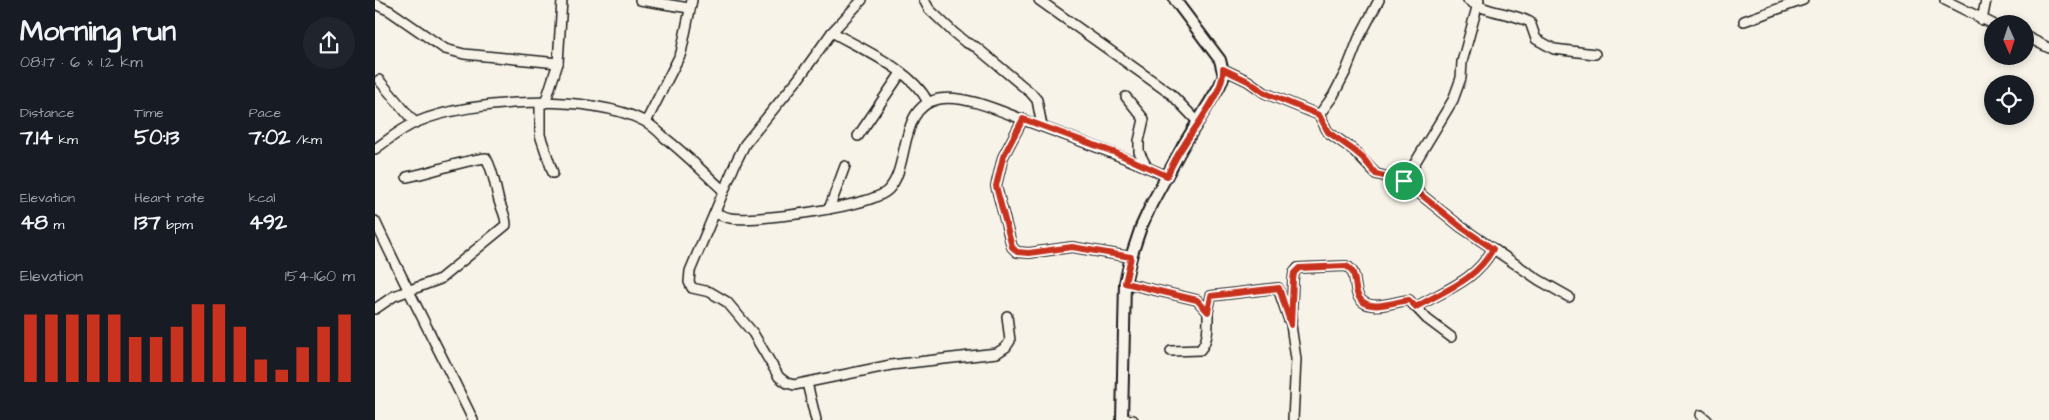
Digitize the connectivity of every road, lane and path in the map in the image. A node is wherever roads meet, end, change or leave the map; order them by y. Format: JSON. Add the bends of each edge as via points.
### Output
{"nodes":[{"id":1,"x":562,"y":0,"type":"edge"},
{"id":2,"x":640,"y":0,"type":"edge"},
{"id":3,"x":862,"y":0,"type":"edge"},
{"id":4,"x":924,"y":0,"type":"edge"},
{"id":5,"x":1039,"y":0,"type":"edge"},
{"id":6,"x":1175,"y":0,"type":"edge"},
{"id":7,"x":1379,"y":0,"type":"edge"},
{"id":8,"x":1468,"y":0,"type":"edge"},
{"id":9,"x":1803,"y":0,"type":"edge"},
{"id":10,"x":1945,"y":0,"type":"edge"},
{"id":11,"x":1987,"y":0,"type":"edge"},
{"id":12,"x":375,"y":4,"type":"edge"},
{"id":13,"x":691,"y":4,"type":"edge"},
{"id":14,"x":1479,"y":4,"type":"edge"},
{"id":15,"x":1982,"y":20,"type":"joint"},
{"id":16,"x":1744,"y":22,"type":"dead end"},
{"id":17,"x":832,"y":32,"type":"junction"},
{"id":18,"x":2034,"y":40,"type":"edge"},
{"id":19,"x":2049,"y":48,"type":"edge"},
{"id":20,"x":1595,"y":54,"type":"dead end"},
{"id":21,"x":558,"y":63,"type":"junction"},
{"id":22,"x":1223,"y":69,"type":"junction"},
{"id":23,"x":901,"y":73,"type":"junction"},
{"id":24,"x":379,"y":80,"type":"dead end"},
{"id":25,"x":1126,"y":97,"type":"dead end"},
{"id":26,"x":928,"y":102,"type":"junction"},
{"id":27,"x":543,"y":103,"type":"junction"},
{"id":28,"x":1319,"y":115,"type":"junction"},
{"id":29,"x":1023,"y":119,"type":"junction"},
{"id":30,"x":646,"y":122,"type":"junction"},
{"id":31,"x":1198,"y":122,"type":"junction"},
{"id":32,"x":415,"y":123,"type":"junction"},
{"id":33,"x":1041,"y":126,"type":"junction"},
{"id":34,"x":858,"y":136,"type":"dead end"},
{"id":35,"x":375,"y":148,"type":"edge"},
{"id":36,"x":845,"y":166,"type":"dead end"},
{"id":37,"x":1147,"y":167,"type":"junction"},
{"id":38,"x":553,"y":173,"type":"dead end"},
{"id":39,"x":1167,"y":176,"type":"junction"},
{"id":40,"x":407,"y":177,"type":"dead end"},
{"id":41,"x":1404,"y":181,"type":"junction"},
{"id":42,"x":725,"y":191,"type":"junction"},
{"id":43,"x":829,"y":209,"type":"junction"},
{"id":44,"x":715,"y":213,"type":"junction"},
{"id":45,"x":375,"y":221,"type":"edge"},
{"id":46,"x":1493,"y":249,"type":"junction"},
{"id":47,"x":1131,"y":257,"type":"junction"},
{"id":48,"x":1125,"y":283,"type":"junction"},
{"id":49,"x":408,"y":292,"type":"junction"},
{"id":50,"x":1569,"y":296,"type":"dead end"},
{"id":51,"x":1416,"y":307,"type":"junction"},
{"id":52,"x":375,"y":309,"type":"edge"},
{"id":53,"x":1208,"y":312,"type":"junction"},
{"id":54,"x":1007,"y":316,"type":"dead end"},
{"id":55,"x":1291,"y":325,"type":"junction"},
{"id":56,"x":1451,"y":337,"type":"dead end"},
{"id":57,"x":1171,"y":351,"type":"dead end"},
{"id":58,"x":807,"y":383,"type":"junction"},
{"id":59,"x":473,"y":420,"type":"edge"},
{"id":60,"x":816,"y":420,"type":"edge"},
{"id":61,"x":1122,"y":420,"type":"edge"},
{"id":62,"x":1133,"y":420,"type":"edge"},
{"id":63,"x":1293,"y":420,"type":"edge"}],
"edges":[{"from":1,"to":21,"type":"street"},
{"from":2,"to":13,"type":"street"},
{"from":3,"to":17,"type":"street"},
{"from":4,"to":33,"type":"street","via":[[953,32],[1031,93],[1037,100]]},
{"from":5,"to":31,"type":"street","via":[[1171,94]]},
{"from":6,"to":22,"type":"street","via":[[1220,60]]},
{"from":7,"to":28,"type":"street","via":[[1342,80]]},
{"from":8,"to":14,"type":"street"},
{"from":9,"to":16,"type":"street"},
{"from":10,"to":15,"type":"street"},
{"from":11,"to":15,"type":"street"},
{"from":12,"to":21,"type":"street","via":[[445,49],[464,54]]},
{"from":13,"to":30,"type":"street","via":[[681,53]]},
{"from":14,"to":20,"type":"street","via":[[1530,22],[1536,39],[1554,50]]},
{"from":14,"to":41,"type":"street","via":[[1453,100]]},
{"from":17,"to":23,"type":"street"},
{"from":17,"to":42,"type":"street","via":[[745,144]]},
{"from":18,"to":19,"type":"street"},
{"from":21,"to":27,"type":"street"},
{"from":22,"to":28,"type":"street","via":[[1265,93]]},
{"from":22,"to":31,"type":"street","via":[[1219,87]]},
{"from":23,"to":26,"type":"street","via":[[921,89]]},
{"from":23,"to":34,"type":"street"},
{"from":24,"to":32,"type":"street"},
{"from":25,"to":37,"type":"street","via":[[1145,122],[1139,152]]},
{"from":26,"to":29,"type":"street","via":[[949,98],[966,100]]},
{"from":26,"to":43,"type":"street","via":[[915,115],[894,182],[887,192]]},
{"from":27,"to":30,"type":"street","via":[[594,106],[624,112]]},
{"from":27,"to":32,"type":"street","via":[[477,106]]},
{"from":27,"to":38,"type":"street","via":[[540,135]]},
{"from":28,"to":41,"type":"street","via":[[1328,132],[1363,158],[1376,174]]},
{"from":29,"to":33,"type":"street"},
{"from":29,"to":47,"type":"street","via":[[1003,157],[996,186],[1012,247],[1017,252],[1029,253],[1072,247]]},
{"from":30,"to":42,"type":"street"},
{"from":31,"to":39,"type":"street"},
{"from":32,"to":35,"type":"street"},
{"from":33,"to":37,"type":"street"},
{"from":36,"to":43,"type":"street"},
{"from":37,"to":39,"type":"street"},
{"from":39,"to":47,"type":"street","via":[[1141,227]]},
{"from":40,"to":49,"type":"street","via":[[486,158],[507,222],[504,228],[440,279]]},
{"from":41,"to":46,"type":"street"},
{"from":42,"to":44,"type":"street"},
{"from":43,"to":44,"type":"street","via":[[752,218],[729,218]]},
{"from":44,"to":58,"type":"street","via":[[690,271],[692,288],[710,292],[727,302],[753,333],[779,377],[794,385]]},
{"from":45,"to":49,"type":"street"},
{"from":46,"to":50,"type":"street"},
{"from":46,"to":51,"type":"street","via":[[1485,264],[1472,276]]},
{"from":47,"to":48,"type":"street"},
{"from":48,"to":53,"type":"street","via":[[1197,300]]},
{"from":48,"to":61,"type":"street"},
{"from":49,"to":52,"type":"street","via":[[394,296]]},
{"from":49,"to":59,"type":"street","via":[[422,314]]},
{"from":51,"to":55,"type":"street","via":[[1409,300],[1367,304],[1359,297],[1353,273],[1346,266],[1299,268],[1293,280]]},
{"from":51,"to":56,"type":"street"},
{"from":53,"to":55,"type":"street","via":[[1211,296],[1279,288]]},
{"from":53,"to":57,"type":"street","via":[[1205,345],[1200,350]]},
{"from":54,"to":58,"type":"street","via":[[1010,341],[997,353],[891,366]]},
{"from":55,"to":63,"type":"street","via":[[1295,359]]},
{"from":58,"to":60,"type":"street"},
{"from":61,"to":62,"type":"street"}]}
